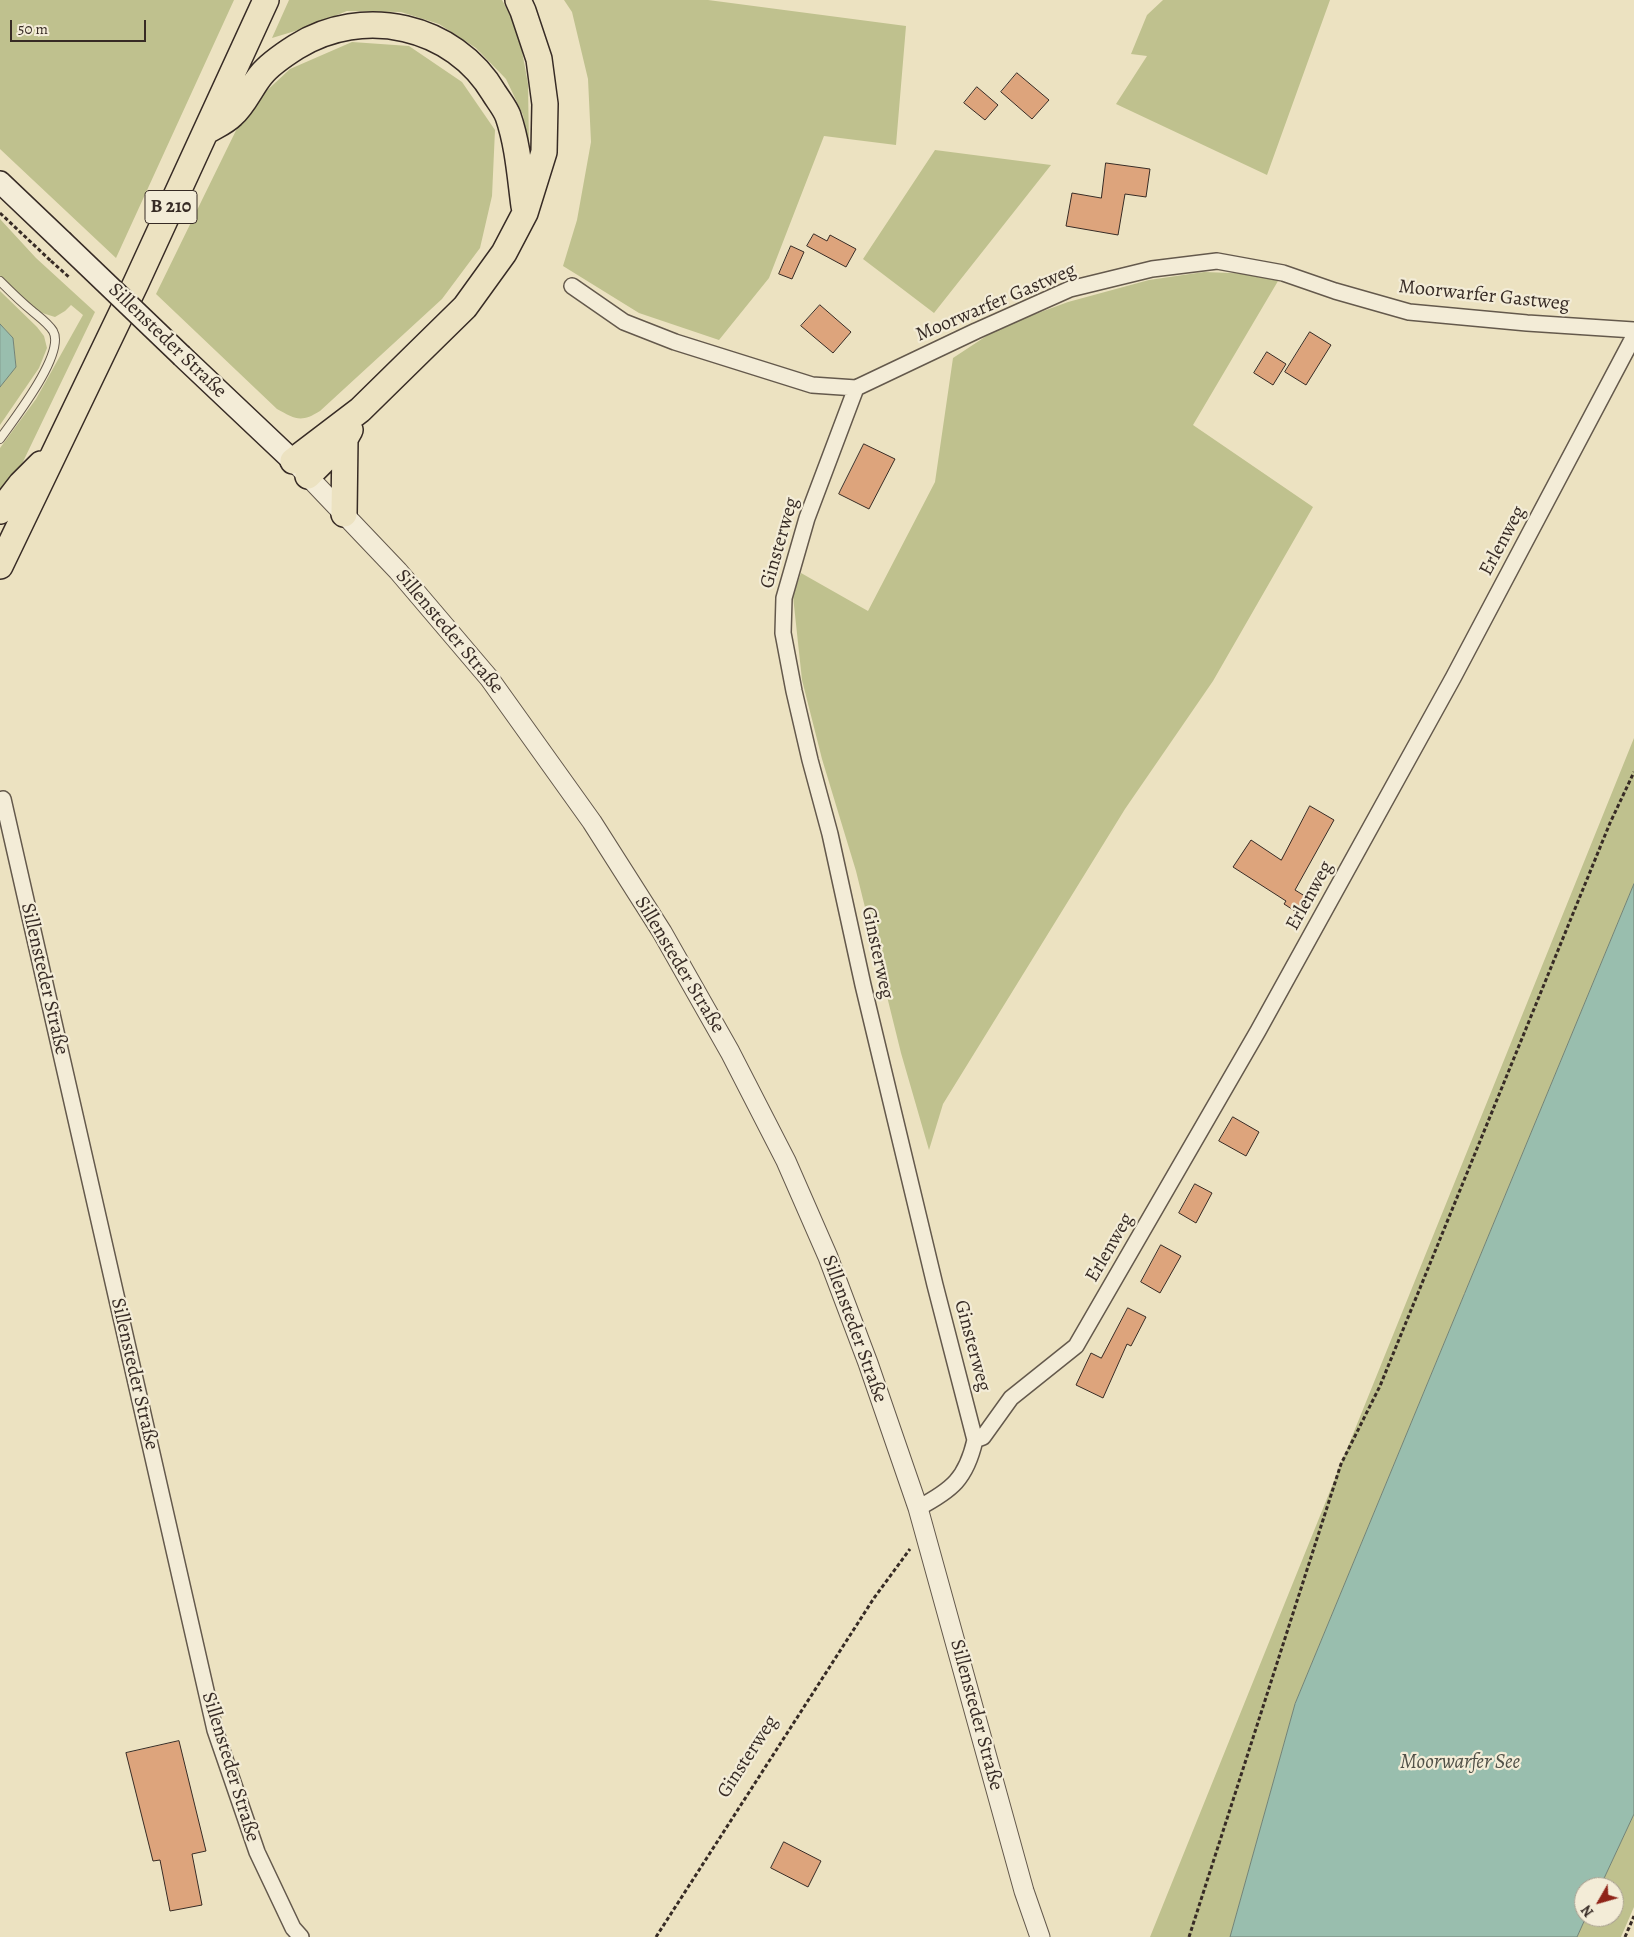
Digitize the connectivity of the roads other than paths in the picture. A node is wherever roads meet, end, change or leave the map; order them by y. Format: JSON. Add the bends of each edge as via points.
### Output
{"nodes":[{"id":1,"x":266,"y":0,"type":"edge"},
{"id":2,"x":518,"y":0,"type":"edge"},
{"id":3,"x":206,"y":131,"type":"junction"},
{"id":4,"x":0,"y":182,"type":"edge"},
{"id":5,"x":525,"y":213,"type":"junction"},
{"id":6,"x":0,"y":281,"type":"edge"},
{"id":7,"x":572,"y":286,"type":"dead end"},
{"id":8,"x":1634,"y":330,"type":"edge"},
{"id":9,"x":1634,"y":336,"type":"edge"},
{"id":10,"x":856,"y":388,"type":"junction"},
{"id":11,"x":360,"y":410,"type":"junction"},
{"id":12,"x":0,"y":439,"type":"edge"},
{"id":13,"x":345,"y":439,"type":"junction"},
{"id":14,"x":59,"y":446,"type":"junction"},
{"id":15,"x":301,"y":469,"type":"junction"},
{"id":16,"x":0,"y":512,"type":"edge"},
{"id":17,"x":344,"y":514,"type":"junction"},
{"id":18,"x":0,"y":566,"type":"edge"},
{"id":19,"x":3,"y":799,"type":"dead end"},
{"id":20,"x":975,"y":1440,"type":"junction"},
{"id":21,"x":918,"y":1508,"type":"junction"},
{"id":22,"x":301,"y":1937,"type":"edge"},
{"id":23,"x":1040,"y":1937,"type":"edge"}],
"edges":[{"from":1,"to":3,"type":"highway","number":"B 210"},
{"from":2,"to":5,"type":"highway","via":[[539,60],[545,104],[544,152]]},
{"from":3,"to":5,"type":"highway","via":[[233,115],[262,73],[297,47],[330,31],[349,27],[368,24],[403,27],[434,37],[463,56],[486,79],[507,115],[515,144]]},
{"from":3,"to":14,"type":"highway","number":"B 210"},
{"from":4,"to":15,"type":"main road","name":"Sillensteder Straße","bridge":true},
{"from":5,"to":11,"type":"highway","via":[[504,253],[465,307]]},
{"from":6,"to":12,"type":"lane","via":[[54,332],[56,344],[44,373]]},
{"from":7,"to":10,"type":"street","name":"Moorwarfer Gastweg","via":[[624,322],[675,342],[812,385]]},
{"from":8,"to":10,"type":"street","name":"Moorwarfer Gastweg","via":[[1409,312],[1282,273],[1217,261],[1152,269],[1070,289]]},
{"from":9,"to":20,"type":"street","name":"Erlenweg","via":[[1429,722],[1258,1032],[1076,1346],[1011,1398],[983,1436]]},
{"from":10,"to":20,"type":"street","name":"Ginsterweg","via":[[807,518],[784,598],[784,634],[794,691],[865,994]]},
{"from":11,"to":13,"type":"highway"},
{"from":11,"to":15,"type":"highway"},
{"from":13,"to":15,"type":"highway"},
{"from":13,"to":17,"type":"highway"},
{"from":14,"to":16,"type":"highway"},
{"from":14,"to":18,"type":"highway","number":"B 210"},
{"from":15,"to":17,"type":"street","name":"Sillensteder Straße"},
{"from":17,"to":21,"type":"street","name":"Sillensteder Straße","via":[[398,571],[489,678],[592,822],[662,932],[730,1052],[786,1161],[828,1257]]},
{"from":19,"to":22,"type":"street","name":"Sillensteder Straße","via":[[215,1730],[257,1852],[293,1928]]},
{"from":20,"to":21,"type":"street","via":[[961,1477],[944,1493]]},
{"from":21,"to":23,"type":"street","name":"Sillensteder Straße","via":[[1024,1891]]}]}
